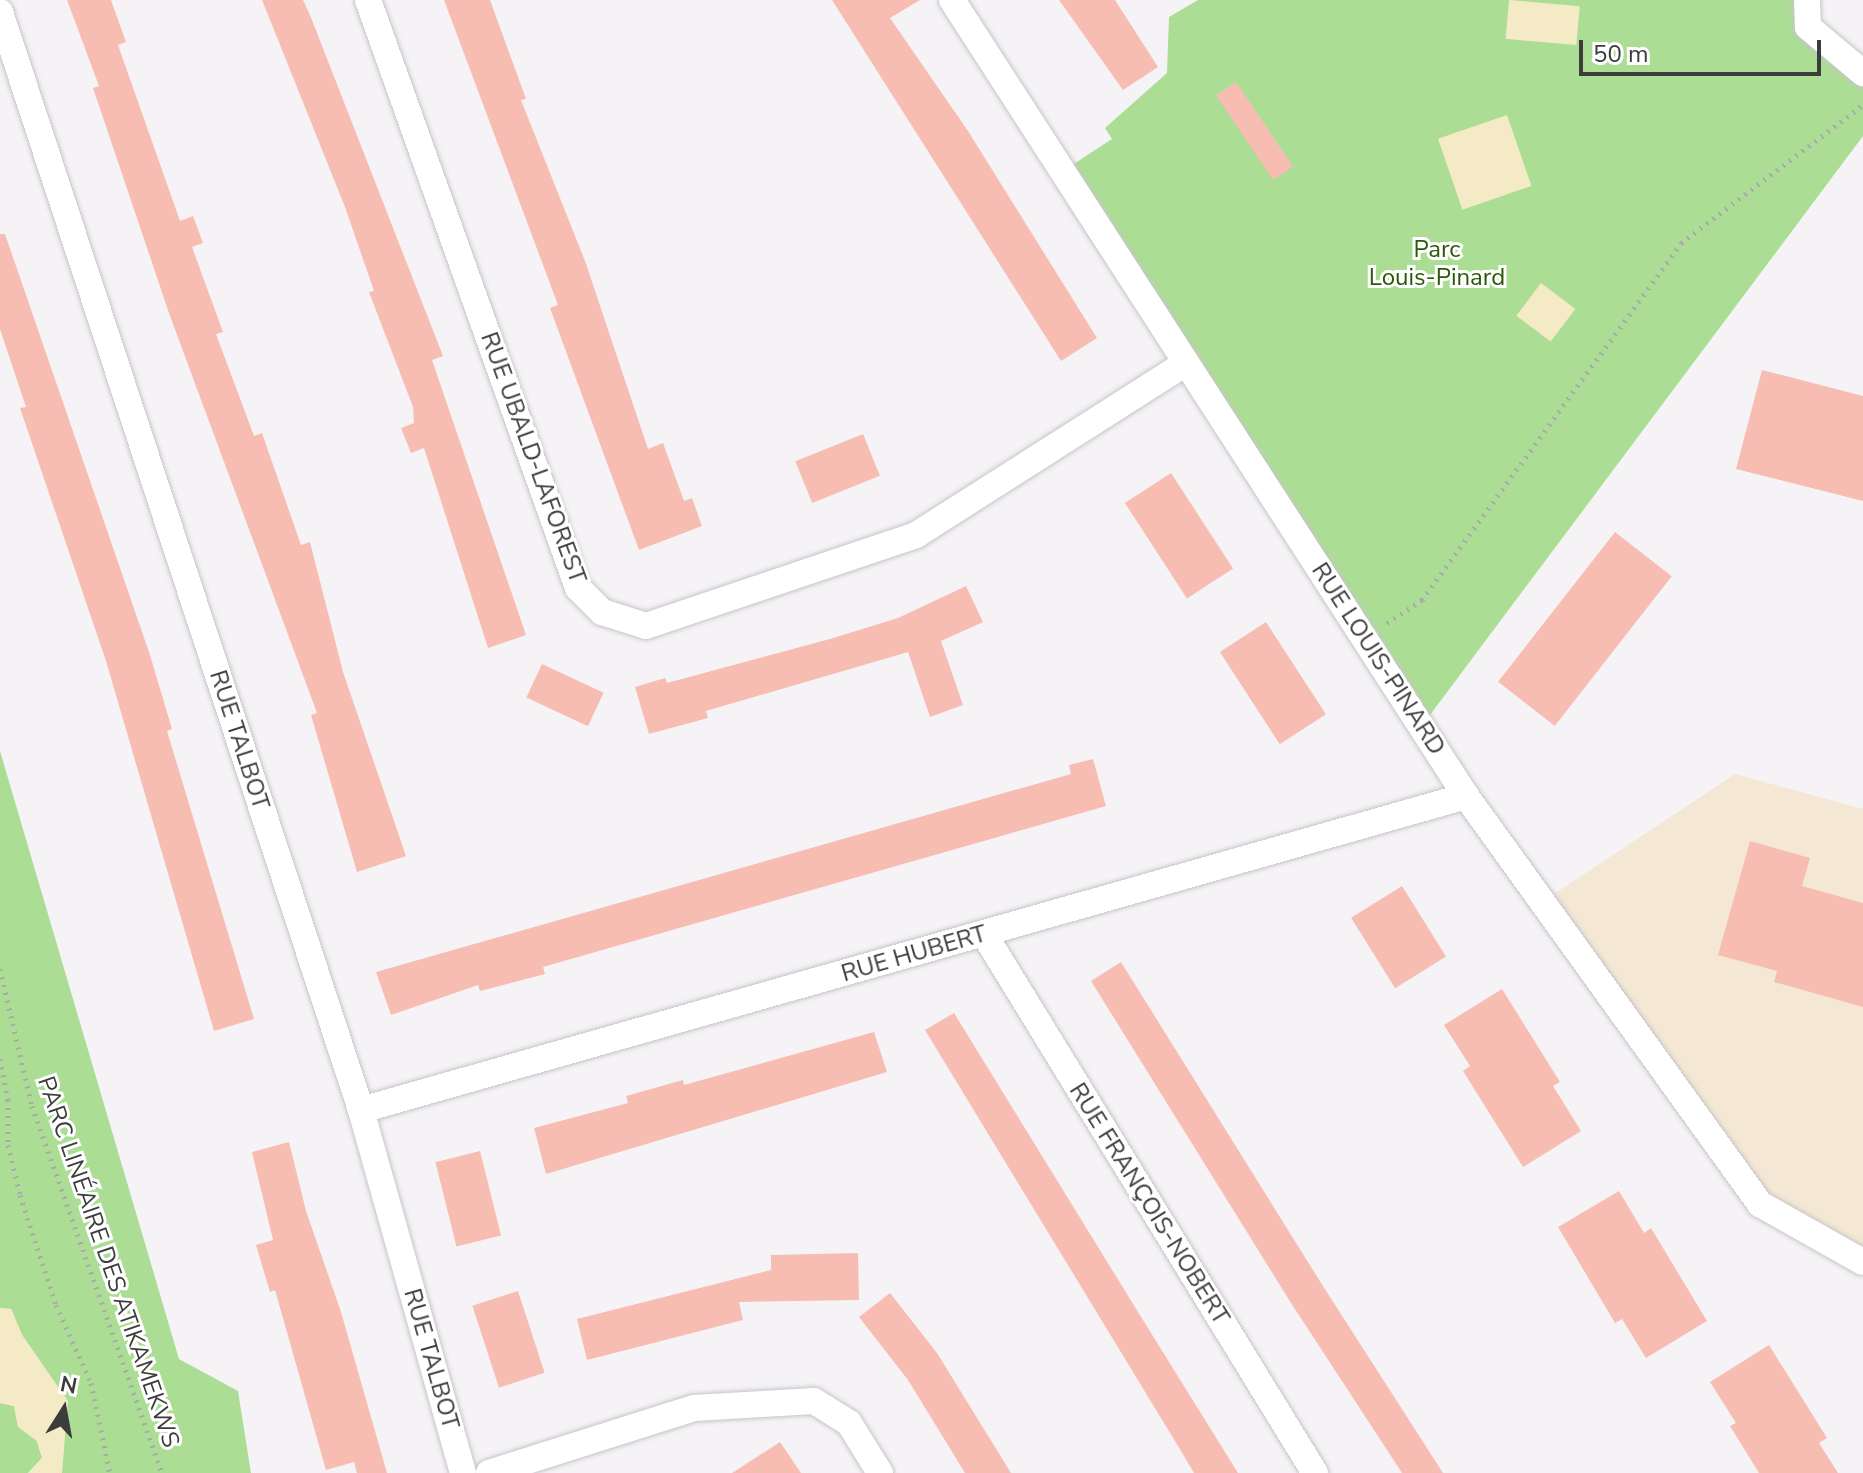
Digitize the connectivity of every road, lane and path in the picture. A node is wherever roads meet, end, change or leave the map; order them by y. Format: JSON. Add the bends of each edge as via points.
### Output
{"nodes":[{"id":1,"x":368,"y":0,"type":"edge"},
{"id":2,"x":952,"y":0,"type":"edge"},
{"id":3,"x":1807,"y":0,"type":"edge"},
{"id":4,"x":0,"y":12,"type":"edge"},
{"id":5,"x":1863,"y":73,"type":"edge"},
{"id":6,"x":1863,"y":105,"type":"edge"},
{"id":7,"x":1186,"y":363,"type":"junction"},
{"id":8,"x":1364,"y":638,"type":"junction"},
{"id":9,"x":1466,"y":796,"type":"junction"},
{"id":10,"x":984,"y":934,"type":"junction"},
{"id":11,"x":0,"y":969,"type":"edge"},
{"id":12,"x":0,"y":1059,"type":"edge"},
{"id":13,"x":361,"y":1110,"type":"junction"},
{"id":14,"x":1863,"y":1262,"type":"edge"},
{"id":15,"x":110,"y":1473,"type":"edge"},
{"id":16,"x":162,"y":1473,"type":"edge"},
{"id":17,"x":463,"y":1473,"type":"edge"},
{"id":18,"x":489,"y":1473,"type":"edge"},
{"id":19,"x":880,"y":1473,"type":"edge"},
{"id":20,"x":1315,"y":1473,"type":"edge"}],
"edges":[{"from":1,"to":7,"type":"street","name":"RUE UBALD-LAFOREST","via":[[578,588],[602,612],[646,626],[916,535]]},
{"from":2,"to":7,"type":"street","name":"RUE LOUIS-PINARD"},
{"from":3,"to":5,"type":"street","via":[[1808,27]]},
{"from":4,"to":13,"type":"street","name":"RUE TALBOT"},
{"from":6,"to":8,"type":"path","via":[[1681,243],[1422,600]]},
{"from":7,"to":8,"type":"street","name":"RUE LOUIS-PINARD"},
{"from":8,"to":9,"type":"street","name":"RUE LOUIS-PINARD"},
{"from":9,"to":10,"type":"street","name":"RUE HUBERT"},
{"from":9,"to":14,"type":"street","name":"RUE LOUIS-PINARD","via":[[1760,1204]]},
{"from":10,"to":13,"type":"street","name":"RUE HUBERT"},
{"from":10,"to":20,"type":"street","name":"RUE FRANÇOIS-NOBERT"},
{"from":11,"to":16,"type":"path","name":"PARC LINÉAIRE DES ATIKAMEKWS","via":[[32,1106]]},
{"from":12,"to":15,"type":"path","via":[[8,1100],[8,1145],[20,1195],[56,1305],[91,1383]]},
{"from":13,"to":17,"type":"street","name":"RUE TALBOT"},
{"from":18,"to":19,"type":"street","via":[[694,1408],[814,1401],[849,1423]]}]}
